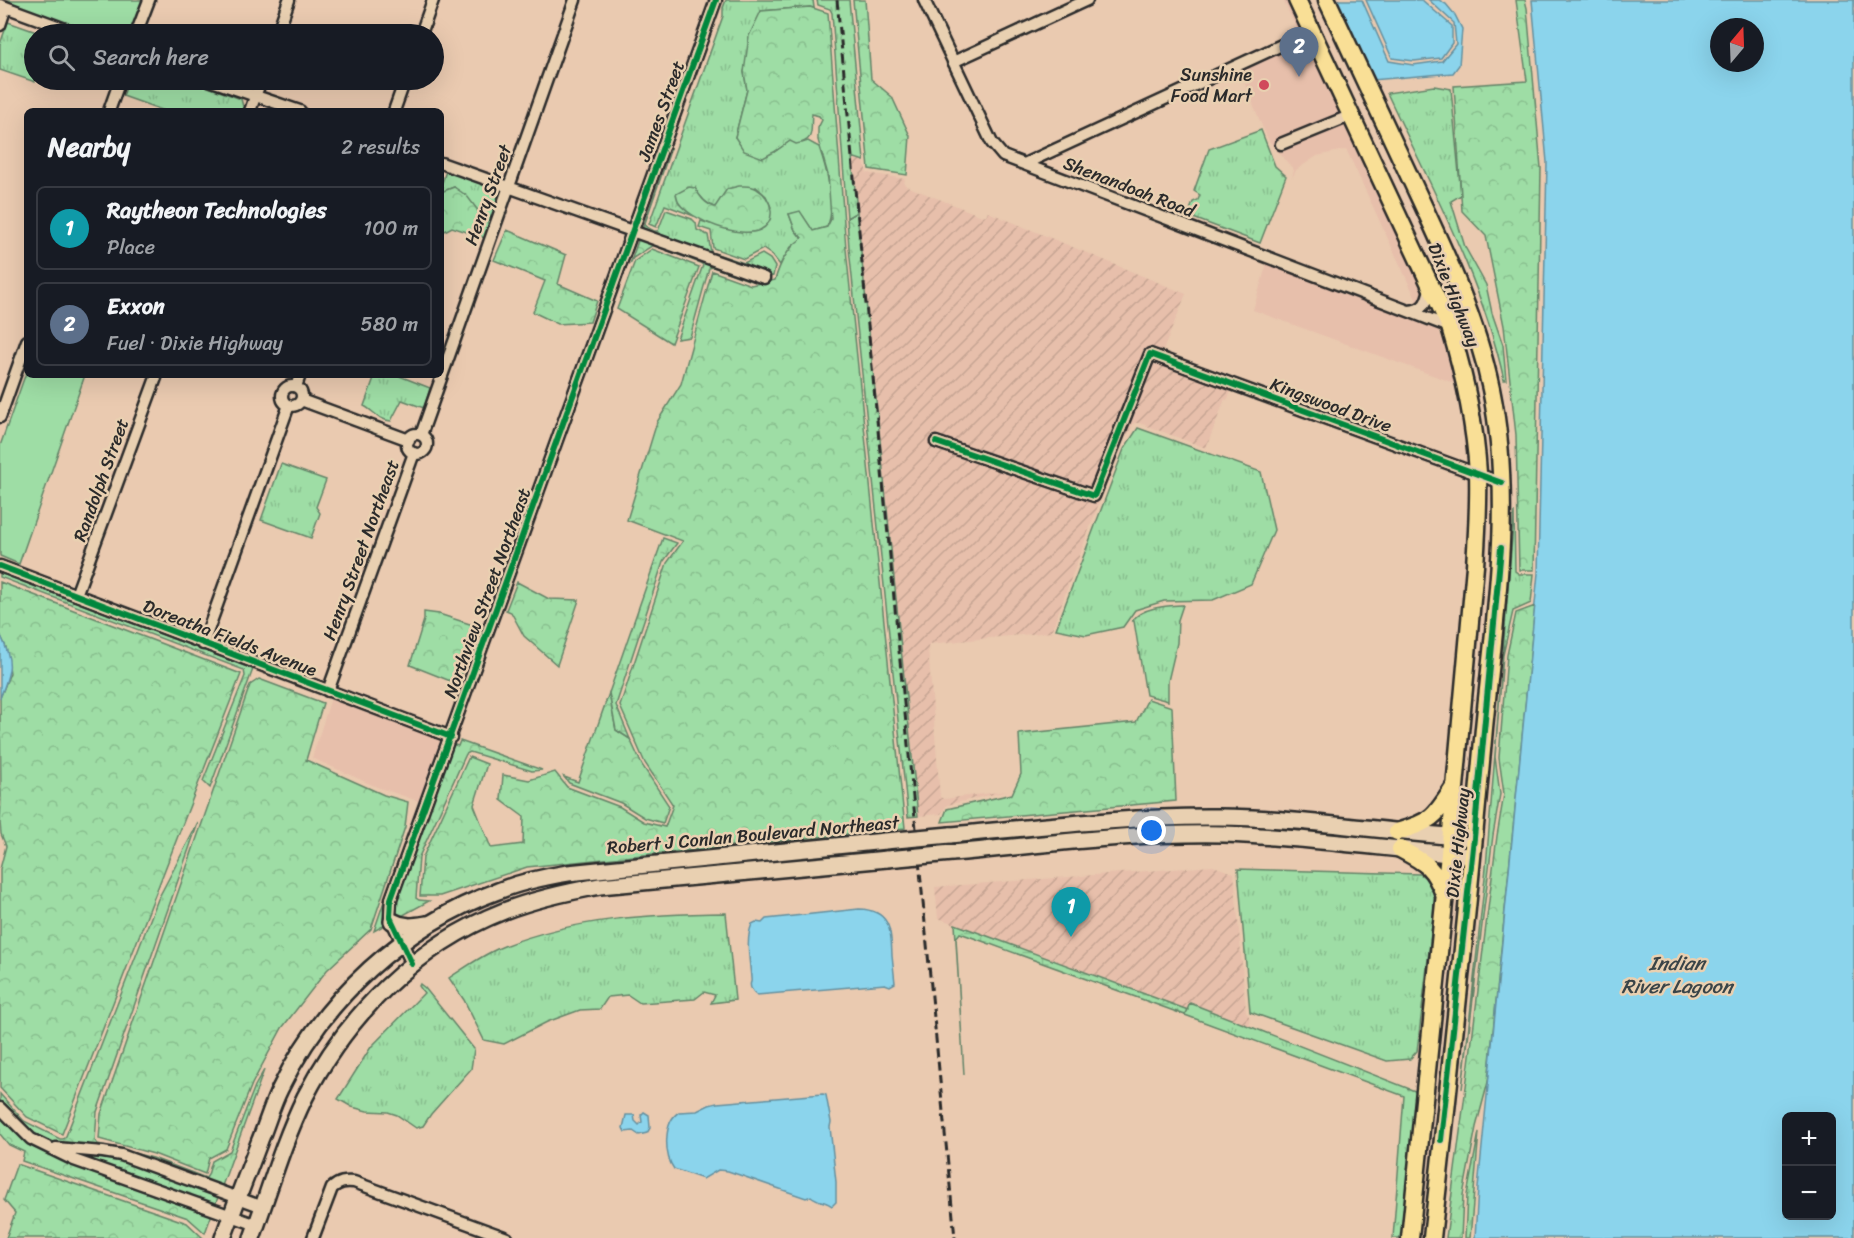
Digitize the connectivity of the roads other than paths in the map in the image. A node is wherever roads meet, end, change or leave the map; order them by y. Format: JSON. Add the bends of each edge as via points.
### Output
{"nodes":[{"id":1,"x":149,"y":0,"type":"edge"},
{"id":2,"x":289,"y":0,"type":"edge"},
{"id":3,"x":433,"y":0,"type":"edge"},
{"id":4,"x":575,"y":0,"type":"edge"},
{"id":5,"x":716,"y":0,"type":"edge"},
{"id":6,"x":924,"y":0,"type":"edge"},
{"id":7,"x":1087,"y":0,"type":"edge"},
{"id":8,"x":1327,"y":0,"type":"edge"},
{"id":9,"x":1298,"y":1,"type":"edge"},
{"id":10,"x":3,"y":6,"type":"edge"},
{"id":11,"x":1334,"y":16,"type":"junction"},
{"id":12,"x":52,"y":24,"type":"edge"},
{"id":13,"x":140,"y":24,"type":"edge"},
{"id":14,"x":281,"y":24,"type":"edge"},
{"id":15,"x":425,"y":24,"type":"edge"},
{"id":16,"x":0,"y":25,"type":"edge"},
{"id":17,"x":1312,"y":31,"type":"junction"},
{"id":18,"x":1346,"y":40,"type":"junction"},
{"id":19,"x":953,"y":62,"type":"junction"},
{"id":20,"x":116,"y":90,"type":"edge"},
{"id":21,"x":240,"y":90,"type":"edge"},
{"id":22,"x":258,"y":90,"type":"edge"},
{"id":23,"x":401,"y":90,"type":"edge"},
{"id":24,"x":256,"y":95,"type":"junction"},
{"id":25,"x":110,"y":108,"type":"edge"},
{"id":26,"x":251,"y":108,"type":"edge"},
{"id":27,"x":292,"y":108,"type":"edge"},
{"id":28,"x":395,"y":108,"type":"edge"},
{"id":29,"x":1352,"y":115,"type":"junction"},
{"id":30,"x":1281,"y":144,"type":"dead end"},
{"id":31,"x":444,"y":164,"type":"edge"},
{"id":32,"x":1024,"y":164,"type":"junction"},
{"id":33,"x":508,"y":188,"type":"junction"},
{"id":34,"x":633,"y":232,"type":"junction"},
{"id":35,"x":764,"y":278,"type":"dead end"},
{"id":36,"x":1431,"y":284,"type":"junction"},
{"id":37,"x":1408,"y":311,"type":"junction"},
{"id":38,"x":1450,"y":327,"type":"junction"},
{"id":39,"x":24,"y":349,"type":"edge"},
{"id":40,"x":444,"y":368,"type":"edge"},
{"id":41,"x":156,"y":378,"type":"edge"},
{"id":42,"x":299,"y":378,"type":"edge"},
{"id":43,"x":440,"y":378,"type":"edge"},
{"id":44,"x":296,"y":387,"type":"junction"},
{"id":45,"x":301,"y":400,"type":"junction"},
{"id":46,"x":289,"y":405,"type":"junction"},
{"id":47,"x":0,"y":417,"type":"edge"},
{"id":48,"x":420,"y":435,"type":"junction"},
{"id":49,"x":409,"y":440,"type":"junction"},
{"id":50,"x":936,"y":442,"type":"dead end"},
{"id":51,"x":414,"y":453,"type":"junction"},
{"id":52,"x":1478,"y":475,"type":"junction"},
{"id":53,"x":1502,"y":483,"type":"junction"},
{"id":54,"x":0,"y":566,"type":"edge"},
{"id":55,"x":76,"y":595,"type":"junction"},
{"id":56,"x":203,"y":644,"type":"junction"},
{"id":57,"x":328,"y":692,"type":"junction"},
{"id":58,"x":451,"y":737,"type":"junction"},
{"id":59,"x":1456,"y":784,"type":"junction"},
{"id":60,"x":1397,"y":832,"type":"junction"},
{"id":61,"x":1451,"y":837,"type":"junction"},
{"id":62,"x":1474,"y":838,"type":"junction"},
{"id":63,"x":1400,"y":849,"type":"junction"},
{"id":64,"x":1449,"y":854,"type":"junction"},
{"id":65,"x":1472,"y":856,"type":"junction"},
{"id":66,"x":1445,"y":896,"type":"junction"},
{"id":67,"x":392,"y":921,"type":"junction"},
{"id":68,"x":430,"y":923,"type":"junction"},
{"id":69,"x":401,"y":943,"type":"junction"},
{"id":70,"x":412,"y":964,"type":"junction"},
{"id":71,"x":0,"y":1108,"type":"edge"},
{"id":72,"x":50,"y":1148,"type":"junction"},
{"id":73,"x":145,"y":1163,"type":"junction"},
{"id":74,"x":139,"y":1183,"type":"junction"},
{"id":75,"x":238,"y":1198,"type":"junction"},
{"id":76,"x":1413,"y":1204,"type":"junction"},
{"id":77,"x":1435,"y":1206,"type":"junction"},
{"id":78,"x":263,"y":1207,"type":"junction"},
{"id":79,"x":231,"y":1216,"type":"junction"},
{"id":80,"x":254,"y":1231,"type":"edge"},
{"id":81,"x":224,"y":1238,"type":"edge"},
{"id":82,"x":313,"y":1238,"type":"edge"},
{"id":83,"x":507,"y":1238,"type":"edge"},
{"id":84,"x":1410,"y":1238,"type":"edge"},
{"id":85,"x":1432,"y":1238,"type":"edge"}],
"edges":[{"from":1,"to":13,"type":"street"},
{"from":2,"to":14,"type":"street"},
{"from":3,"to":15,"type":"street"},
{"from":4,"to":33,"type":"street","name":"Henry Street"},
{"from":5,"to":34,"type":"street","name":"James Street"},
{"from":6,"to":19,"type":"street","name":"Shenandoah Road"},
{"from":7,"to":19,"type":"street"},
{"from":8,"to":11,"type":"main road","name":"Dixie Highway"},
{"from":9,"to":11,"type":"main road","via":[[1318,14]]},
{"from":9,"to":17,"type":"main road","name":"Dixie Highway"},
{"from":10,"to":12,"type":"street"},
{"from":10,"to":16,"type":"street"},
{"from":11,"to":18,"type":"main road","name":"Dixie Highway"},
{"from":17,"to":18,"type":"main road","via":[[1329,31]]},
{"from":17,"to":29,"type":"main road","name":"Dixie Highway"},
{"from":17,"to":32,"type":"street"},
{"from":18,"to":53,"type":"main road","name":"Dixie Highway","via":[[1470,313],[1491,390]]},
{"from":19,"to":32,"type":"street","name":"Shenandoah Road","via":[[992,143],[1003,156]]},
{"from":20,"to":25,"type":"street"},
{"from":21,"to":24,"type":"street"},
{"from":22,"to":24,"type":"street"},
{"from":23,"to":28,"type":"street"},
{"from":24,"to":26,"type":"street"},
{"from":24,"to":27,"type":"street"},
{"from":29,"to":30,"type":"street"},
{"from":29,"to":36,"type":"main road","name":"Dixie Highway"},
{"from":31,"to":33,"type":"street"},
{"from":32,"to":37,"type":"street","name":"Shenandoah Road"},
{"from":33,"to":34,"type":"street"},
{"from":33,"to":40,"type":"street","name":"Henry Street"},
{"from":34,"to":35,"type":"street"},
{"from":34,"to":58,"type":"street","name":"Northview Street Northeast"},
{"from":36,"to":37,"type":"street","via":[[1424,305]]},
{"from":36,"to":38,"type":"main road","name":"Dixie Highway"},
{"from":37,"to":38,"type":"street","name":"Shenandoah Road"},
{"from":38,"to":52,"type":"main road","name":"Dixie Highway","via":[[1469,400]]},
{"from":39,"to":47,"type":"street"},
{"from":41,"to":55,"type":"street","name":"Randolph Street"},
{"from":42,"to":44,"type":"street"},
{"from":43,"to":48,"type":"street","name":"Henry Street"},
{"from":44,"to":45,"type":"street","via":[[302,394]]},
{"from":44,"to":46,"type":"street","via":[[284,392],[283,398]]},
{"from":45,"to":46,"type":"street"},
{"from":45,"to":49,"type":"street"},
{"from":46,"to":56,"type":"street"},
{"from":48,"to":49,"type":"street"},
{"from":48,"to":51,"type":"street","via":[[426,448],[420,454]]},
{"from":49,"to":51,"type":"street","via":[[408,446]]},
{"from":50,"to":52,"type":"street","name":"Kingswood Drive","via":[[1094,495],[1150,354]]},
{"from":51,"to":57,"type":"street","name":"Henry Street Northeast"},
{"from":52,"to":53,"type":"street","name":"Kingswood Drive"},
{"from":52,"to":59,"type":"main road","name":"Dixie Highway","via":[[1475,566]]},
{"from":53,"to":62,"type":"main road","name":"Dixie Highway","via":[[1501,549]]},
{"from":54,"to":55,"type":"street","name":"Doreatha Fields Avenue"},
{"from":55,"to":56,"type":"street","name":"Doreatha Fields Avenue"},
{"from":56,"to":57,"type":"street","name":"Doreatha Fields Avenue"},
{"from":57,"to":58,"type":"street","name":"Doreatha Fields Avenue"},
{"from":58,"to":67,"type":"street","name":"Northview Street Northeast","via":[[391,899]]},
{"from":59,"to":60,"type":"main road","via":[[1430,820]]},
{"from":59,"to":61,"type":"main road","name":"Dixie Highway"},
{"from":60,"to":61,"type":"main road","name":"Robert J Conlan Boulevard Northeast"},
{"from":60,"to":68,"type":"main road","name":"Robert J Conlan Boulevard Northeast","bridge":true,"via":[[1220,817],[1084,822],[568,873],[498,891]]},
{"from":61,"to":62,"type":"main road","name":"Robert J Conlan Boulevard Northeast"},
{"from":61,"to":64,"type":"main road","name":"Dixie Highway"},
{"from":62,"to":65,"type":"main road","name":"Dixie Highway"},
{"from":63,"to":64,"type":"main road","name":"Robert J Conlan Boulevard Northeast"},
{"from":63,"to":66,"type":"main road","via":[[1433,871]]},
{"from":63,"to":70,"type":"main road","name":"Robert J Conlan Boulevard Northeast","bridge":true,"via":[[1276,837],[1154,835],[600,886],[543,898],[502,912],[439,944]]},
{"from":64,"to":65,"type":"main road","name":"Robert J Conlan Boulevard Northeast"},
{"from":64,"to":66,"type":"main road","name":"Dixie Highway"},
{"from":65,"to":77,"type":"main road","name":"Dixie Highway"},
{"from":66,"to":76,"type":"main road","name":"Dixie Highway"},
{"from":67,"to":68,"type":"main road","via":[[411,926]]},
{"from":67,"to":69,"type":"street","name":"Northview Street Northeast"},
{"from":68,"to":69,"type":"main road","name":"Robert J Conlan Boulevard Northeast"},
{"from":69,"to":70,"type":"street","name":"Northview Street Northeast"},
{"from":69,"to":75,"type":"main road","name":"Robert J Conlan Boulevard Northeast","via":[[346,993],[299,1054],[279,1090]]},
{"from":70,"to":78,"type":"main road","name":"Robert J Conlan Boulevard Northeast","via":[[369,1004],[323,1065],[294,1124]]},
{"from":71,"to":72,"type":"street","via":[[31,1139]]},
{"from":72,"to":73,"type":"street","via":[[103,1152]]},
{"from":72,"to":74,"type":"street"},
{"from":73,"to":74,"type":"street"},
{"from":73,"to":75,"type":"street"},
{"from":74,"to":79,"type":"street"},
{"from":75,"to":78,"type":"street"},
{"from":75,"to":79,"type":"main road","name":"Robert J Conlan Boulevard Northeast"},
{"from":76,"to":77,"type":"street"},
{"from":76,"to":84,"type":"main road","name":"Dixie Highway"},
{"from":77,"to":85,"type":"main road","name":"Dixie Highway"},
{"from":78,"to":80,"type":"main road","name":"Robert J Conlan Boulevard Northeast"},
{"from":79,"to":80,"type":"street"},
{"from":79,"to":81,"type":"main road","name":"Robert J Conlan Boulevard Northeast"},
{"from":82,"to":83,"type":"street","via":[[332,1188],[342,1182],[354,1182]]}]}
